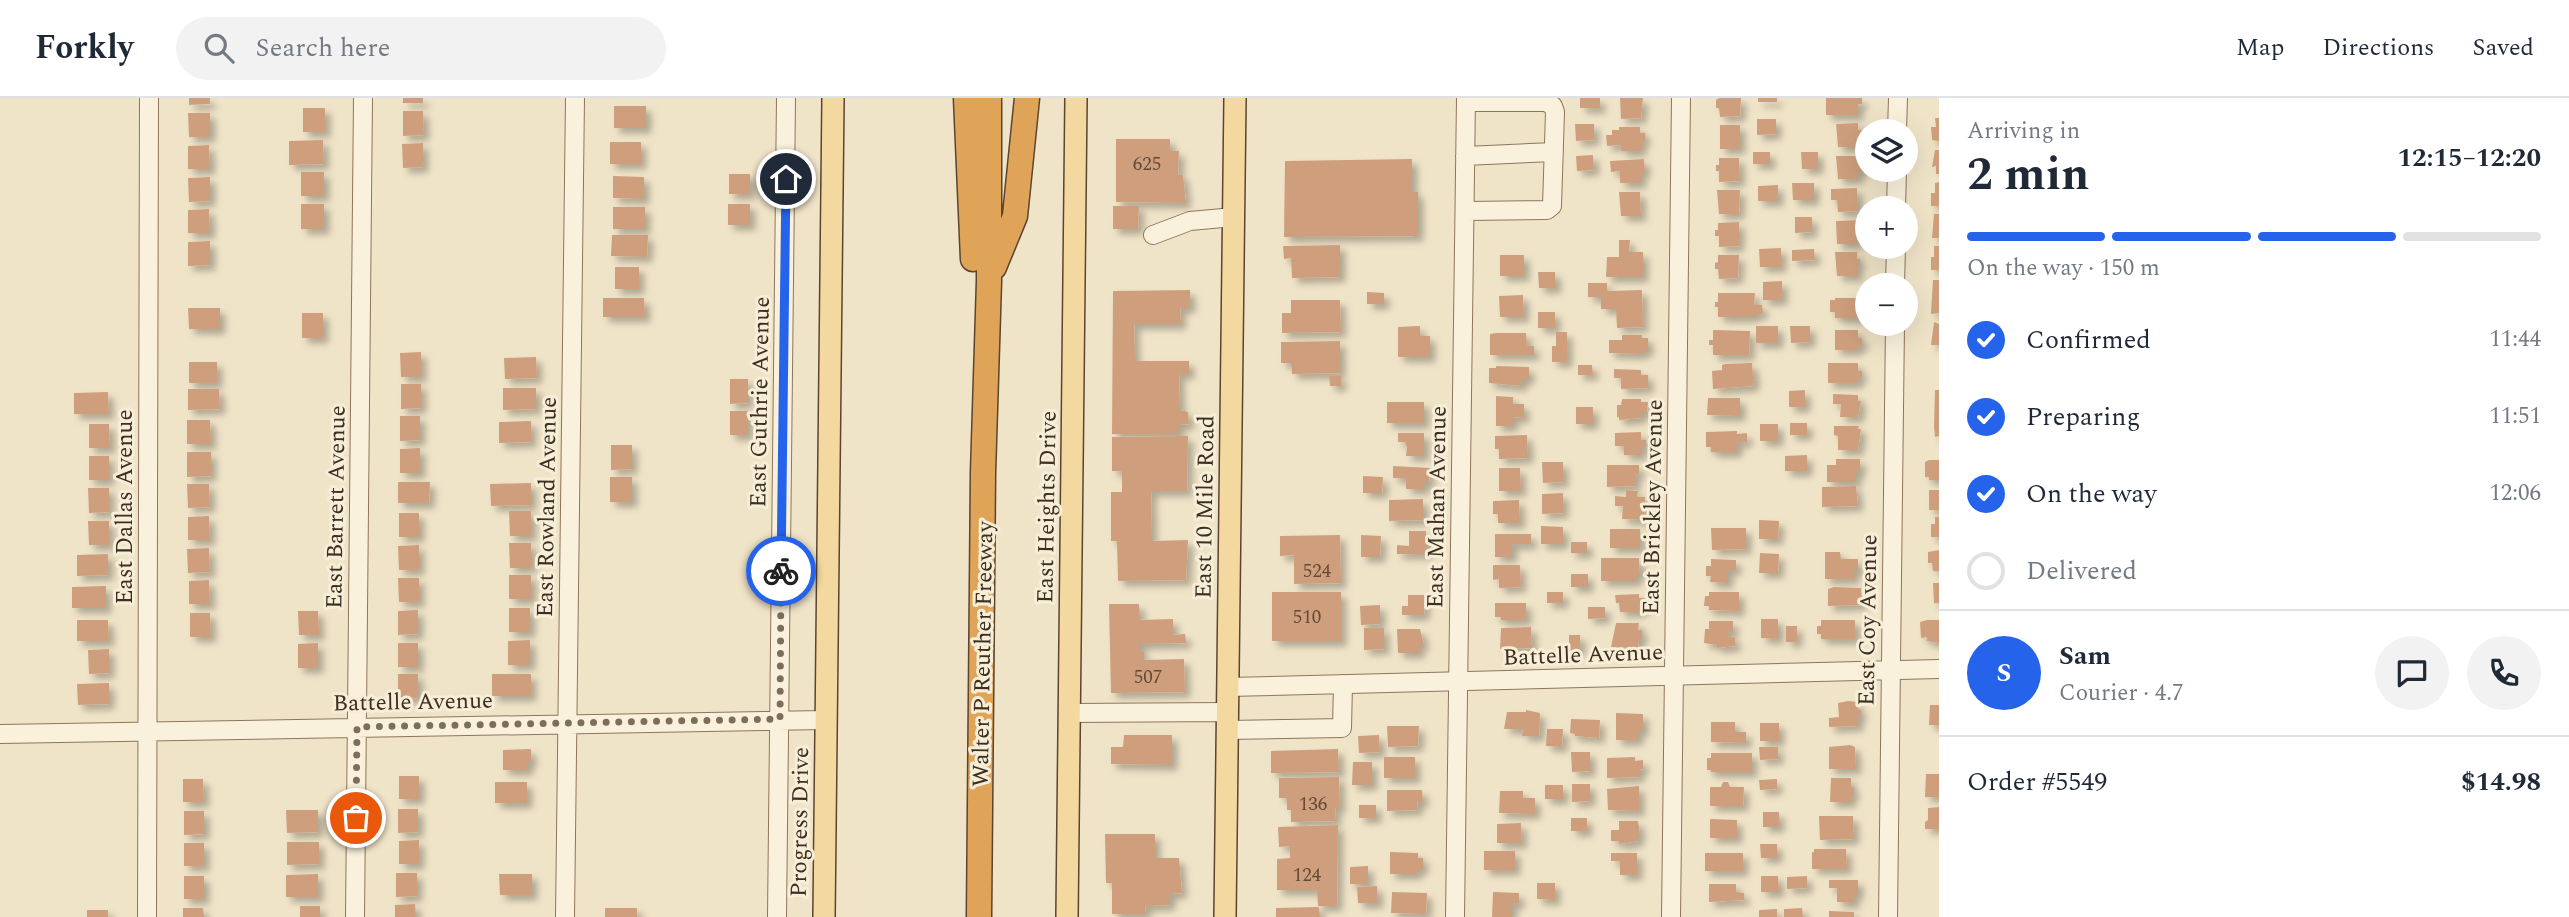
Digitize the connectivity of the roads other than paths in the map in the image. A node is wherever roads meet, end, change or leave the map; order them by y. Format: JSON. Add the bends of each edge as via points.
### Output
{"nodes":[{"id":1,"x":149,"y":98,"type":"edge"},
{"id":2,"x":363,"y":98,"type":"edge"},
{"id":3,"x":575,"y":98,"type":"edge"},
{"id":4,"x":786,"y":98,"type":"edge"},
{"id":5,"x":833,"y":98,"type":"edge"},
{"id":6,"x":966,"y":98,"type":"edge"},
{"id":7,"x":989,"y":98,"type":"edge"},
{"id":8,"x":1027,"y":98,"type":"edge"},
{"id":9,"x":1076,"y":98,"type":"edge"},
{"id":10,"x":1235,"y":98,"type":"edge"},
{"id":11,"x":1681,"y":98,"type":"edge"},
{"id":12,"x":1898,"y":98,"type":"edge"},
{"id":13,"x":1466,"y":100,"type":"edge"},
{"id":14,"x":1897,"y":119,"type":"edge"},
{"id":15,"x":1554,"y":152,"type":"junction"},
{"id":16,"x":1465,"y":156,"type":"junction"},
{"id":17,"x":1465,"y":211,"type":"junction"},
{"id":18,"x":1234,"y":217,"type":"junction"},
{"id":19,"x":1153,"y":235,"type":"dead end"},
{"id":20,"x":989,"y":281,"type":"junction"},
{"id":21,"x":1895,"y":336,"type":"edge"},
{"id":22,"x":984,"y":473,"type":"junction"},
{"id":23,"x":1939,"y":669,"type":"edge"},
{"id":24,"x":1891,"y":671,"type":"junction"},
{"id":25,"x":1675,"y":675,"type":"junction"},
{"id":26,"x":1459,"y":682,"type":"junction"},
{"id":27,"x":1343,"y":684,"type":"junction"},
{"id":28,"x":1228,"y":687,"type":"junction"},
{"id":29,"x":1069,"y":713,"type":"junction"},
{"id":30,"x":780,"y":719,"type":"junction"},
{"id":31,"x":827,"y":720,"type":"junction"},
{"id":32,"x":1227,"y":721,"type":"junction"},
{"id":33,"x":568,"y":723,"type":"junction"},
{"id":34,"x":357,"y":727,"type":"junction"},
{"id":35,"x":148,"y":731,"type":"junction"},
{"id":36,"x":0,"y":734,"type":"edge"},
{"id":37,"x":148,"y":917,"type":"edge"},
{"id":38,"x":355,"y":917,"type":"edge"},
{"id":39,"x":565,"y":917,"type":"edge"},
{"id":40,"x":777,"y":917,"type":"edge"},
{"id":41,"x":824,"y":917,"type":"edge"},
{"id":42,"x":979,"y":917,"type":"edge"},
{"id":43,"x":1067,"y":917,"type":"edge"},
{"id":44,"x":1225,"y":917,"type":"edge"},
{"id":45,"x":1455,"y":917,"type":"edge"},
{"id":46,"x":1671,"y":917,"type":"edge"},
{"id":47,"x":1888,"y":917,"type":"edge"}],
"edges":[{"from":1,"to":35,"type":"street","name":"East Dallas Avenue"},
{"from":2,"to":34,"type":"street","name":"East Barrett Avenue"},
{"from":3,"to":33,"type":"street","name":"East Rowland Avenue"},
{"from":4,"to":30,"type":"street","name":"East Guthrie Avenue"},
{"from":5,"to":31,"type":"main road","name":"Progress Drive"},
{"from":6,"to":22,"type":"highway"},
{"from":7,"to":20,"type":"highway","name":"Walter P Reuther Freeway"},
{"from":8,"to":20,"type":"highway","via":[[1015,216]]},
{"from":9,"to":29,"type":"main road","name":"East Heights Drive"},
{"from":10,"to":18,"type":"main road","name":"East 10 Mile Road"},
{"from":11,"to":25,"type":"street","name":"East Brickley Avenue"},
{"from":12,"to":14,"type":"street"},
{"from":13,"to":15,"type":"street","via":[[1546,102],[1555,112]]},
{"from":13,"to":16,"type":"street","name":"East Mahan Avenue"},
{"from":15,"to":16,"type":"street"},
{"from":15,"to":17,"type":"street","via":[[1554,196],[1547,210]]},
{"from":16,"to":17,"type":"street","name":"East Mahan Avenue"},
{"from":17,"to":26,"type":"street","name":"East Mahan Avenue"},
{"from":18,"to":19,"type":"street","via":[[1190,221]]},
{"from":18,"to":28,"type":"main road","name":"East 10 Mile Road"},
{"from":20,"to":22,"type":"highway","name":"Walter P Reuther Freeway"},
{"from":21,"to":24,"type":"street","name":"East Coy Avenue"},
{"from":22,"to":42,"type":"highway","name":"Walter P Reuther Freeway"},
{"from":23,"to":24,"type":"street","name":"Battelle Avenue"},
{"from":24,"to":25,"type":"street","name":"Battelle Avenue"},
{"from":24,"to":47,"type":"street","name":"East Coy Avenue"},
{"from":25,"to":26,"type":"street","name":"Battelle Avenue"},
{"from":25,"to":46,"type":"street","name":"East Brickley Avenue"},
{"from":26,"to":27,"type":"street","name":"Battelle Avenue"},
{"from":26,"to":45,"type":"street","name":"East Mahan Avenue"},
{"from":27,"to":28,"type":"street","name":"Battelle Avenue"},
{"from":27,"to":32,"type":"street","via":[[1342,728]]},
{"from":28,"to":32,"type":"main road","name":"East 10 Mile Road"},
{"from":29,"to":32,"type":"street"},
{"from":29,"to":43,"type":"main road","name":"East Heights Drive"},
{"from":30,"to":31,"type":"street","name":"Battelle Avenue"},
{"from":30,"to":33,"type":"street","name":"Battelle Avenue"},
{"from":30,"to":40,"type":"street","name":"East Guthrie Avenue"},
{"from":31,"to":41,"type":"main road","name":"Progress Drive"},
{"from":32,"to":44,"type":"main road","name":"East 10 Mile Road"},
{"from":33,"to":34,"type":"street","name":"Battelle Avenue"},
{"from":33,"to":39,"type":"street","name":"East Rowland Avenue"},
{"from":34,"to":35,"type":"street","name":"Battelle Avenue"},
{"from":34,"to":38,"type":"street","name":"East Barrett Avenue"},
{"from":35,"to":36,"type":"street","name":"Battelle Avenue"},
{"from":35,"to":37,"type":"street","name":"East Dallas Avenue"}]}
